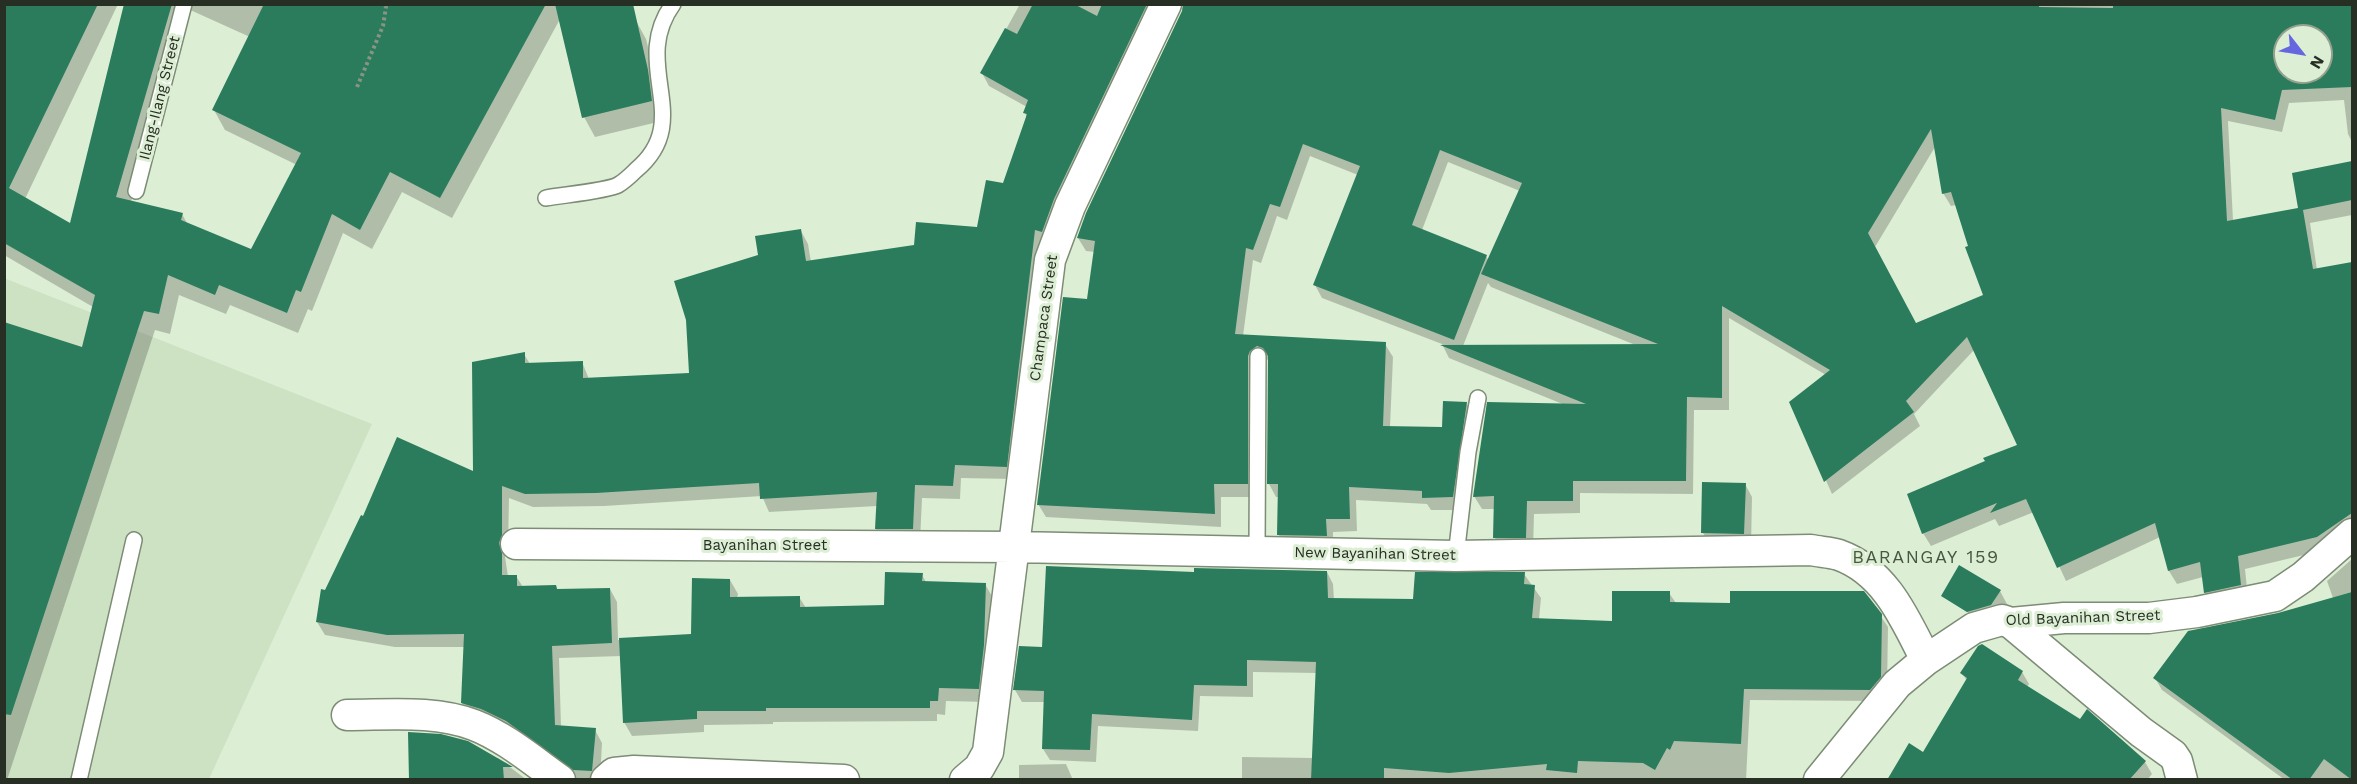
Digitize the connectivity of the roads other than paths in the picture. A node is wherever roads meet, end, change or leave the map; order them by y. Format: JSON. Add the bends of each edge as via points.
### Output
{"nodes":[{"id":1,"x":184,"y":4,"type":"edge"},
{"id":2,"x":673,"y":4,"type":"edge"},
{"id":3,"x":1166,"y":4,"type":"edge"},
{"id":4,"x":136,"y":191,"type":"dead end"},
{"id":5,"x":546,"y":198,"type":"dead end"},
{"id":6,"x":1258,"y":356,"type":"dead end"},
{"id":7,"x":1478,"y":398,"type":"dead end"},
{"id":8,"x":2352,"y":534,"type":"edge"},
{"id":9,"x":134,"y":540,"type":"dead end"},
{"id":10,"x":516,"y":544,"type":"dead end"},
{"id":11,"x":1014,"y":547,"type":"junction"},
{"id":12,"x":1257,"y":551,"type":"junction"},
{"id":13,"x":1456,"y":556,"type":"junction"},
{"id":14,"x":2011,"y":624,"type":"junction"},
{"id":15,"x":1926,"y":660,"type":"junction"},
{"id":16,"x":347,"y":715,"type":"dead end"},
{"id":17,"x":79,"y":780,"type":"edge"},
{"id":18,"x":560,"y":780,"type":"edge"},
{"id":19,"x":606,"y":780,"type":"edge"},
{"id":20,"x":844,"y":780,"type":"edge"},
{"id":21,"x":965,"y":780,"type":"edge"},
{"id":22,"x":1819,"y":780,"type":"edge"},
{"id":23,"x":2182,"y":780,"type":"edge"}],
"edges":[{"from":1,"to":4,"type":"lane","name":"Ilang-Ilang Street"},
{"from":2,"to":5,"type":"lane","via":[[658,33],[656,55],[664,111],[659,144],[648,161],[618,185]]},
{"from":3,"to":11,"type":"street","name":"Champaca Street","via":[[1070,206],[1050,260]]},
{"from":6,"to":12,"type":"lane"},
{"from":7,"to":13,"type":"lane"},
{"from":8,"to":14,"type":"street","name":"Old Bayanihan Street","via":[[2275,596],[2149,618],[2064,618]]},
{"from":9,"to":17,"type":"lane"},
{"from":10,"to":11,"type":"street","name":"Bayanihan Street"},
{"from":11,"to":12,"type":"street","name":"New Bayanihan Street"},
{"from":11,"to":21,"type":"street","via":[[988,752],[979,768]]},
{"from":12,"to":13,"type":"street","name":"New Bayanihan Street"},
{"from":13,"to":15,"type":"street","name":"New Bayanihan Street","via":[[1811,550],[1840,555],[1872,574],[1895,599]]},
{"from":14,"to":15,"type":"street","name":"Old Bayanihan Street","via":[[2002,620],[1974,628]]},
{"from":14,"to":23,"type":"street","via":[[2173,755]]},
{"from":15,"to":22,"type":"street","name":"Old Bayanihan Street","via":[[1897,684]]},
{"from":16,"to":18,"type":"street","via":[[417,715],[475,725]]},
{"from":19,"to":20,"type":"street","via":[[614,773],[634,771]]}]}
